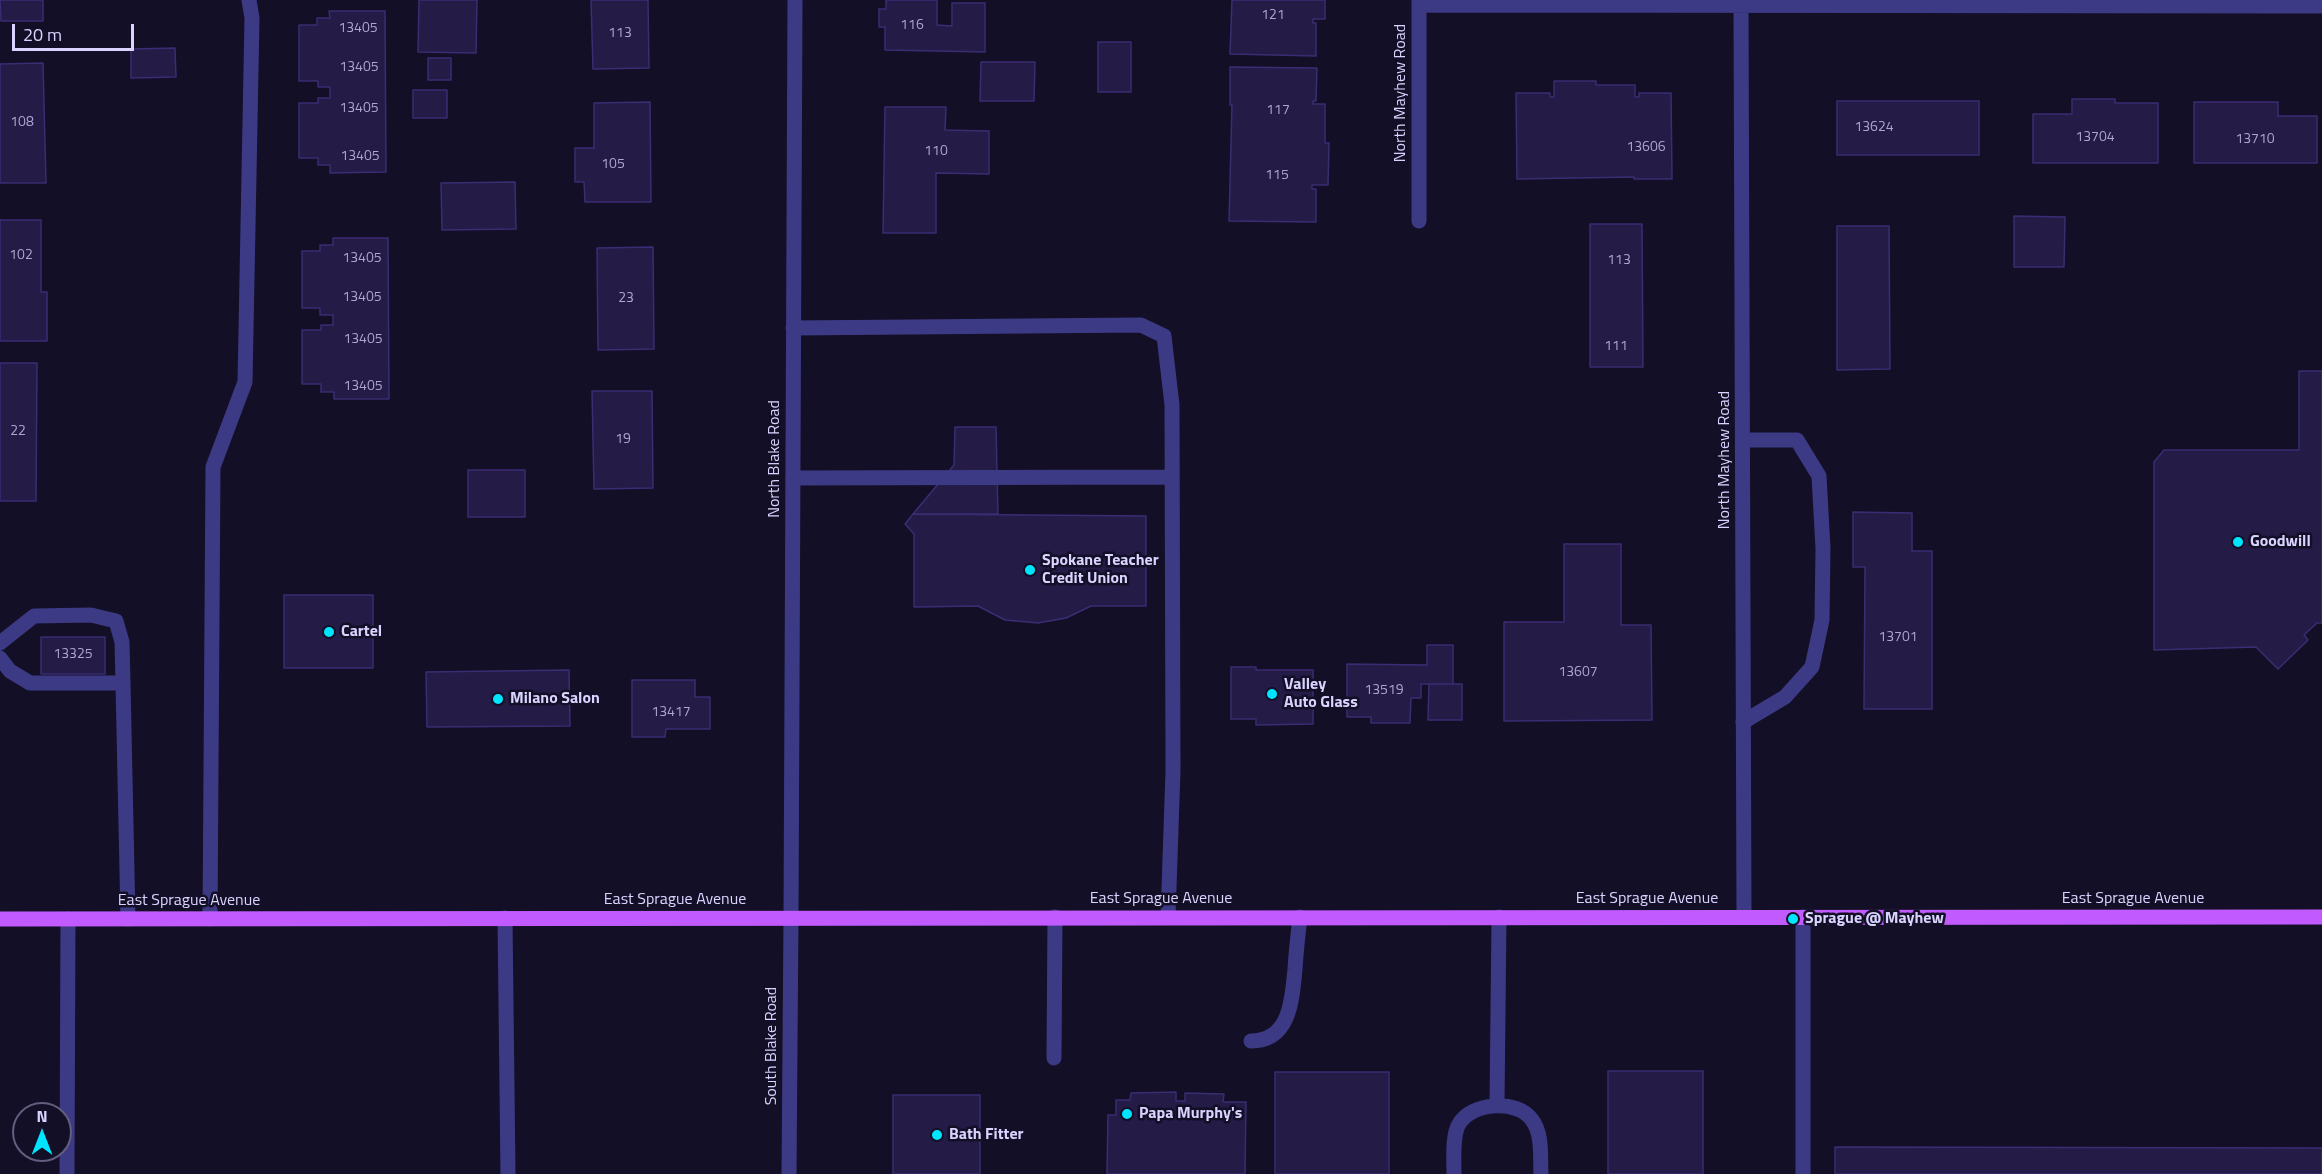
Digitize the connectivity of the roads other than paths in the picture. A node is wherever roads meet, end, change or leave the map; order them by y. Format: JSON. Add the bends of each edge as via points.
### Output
{"nodes":[{"id":1,"x":249,"y":0,"type":"edge"},
{"id":2,"x":795,"y":0,"type":"edge"},
{"id":3,"x":1419,"y":2,"type":"edge"},
{"id":4,"x":1741,"y":5,"type":"junction"},
{"id":5,"x":2322,"y":6,"type":"edge"},
{"id":6,"x":1419,"y":221,"type":"dead end"},
{"id":7,"x":793,"y":328,"type":"junction"},
{"id":8,"x":1743,"y":440,"type":"junction"},
{"id":9,"x":1173,"y":477,"type":"junction"},
{"id":10,"x":793,"y":478,"type":"junction"},
{"id":11,"x":0,"y":643,"type":"edge"},
{"id":12,"x":0,"y":658,"type":"edge"},
{"id":13,"x":123,"y":683,"type":"junction"},
{"id":14,"x":1743,"y":722,"type":"junction"},
{"id":15,"x":1744,"y":916,"type":"junction"},
{"id":16,"x":1055,"y":917,"type":"junction"},
{"id":17,"x":1168,"y":917,"type":"junction"},
{"id":18,"x":1300,"y":917,"type":"junction"},
{"id":19,"x":1499,"y":917,"type":"junction"},
{"id":20,"x":1803,"y":917,"type":"junction"},
{"id":21,"x":2322,"y":917,"type":"edge"},
{"id":22,"x":505,"y":918,"type":"junction"},
{"id":23,"x":791,"y":918,"type":"junction"},
{"id":24,"x":0,"y":919,"type":"edge"},
{"id":25,"x":68,"y":919,"type":"junction"},
{"id":26,"x":128,"y":919,"type":"junction"},
{"id":27,"x":210,"y":919,"type":"junction"},
{"id":28,"x":1251,"y":1041,"type":"dead end"},
{"id":29,"x":1054,"y":1058,"type":"dead end"},
{"id":30,"x":1497,"y":1104,"type":"junction"},
{"id":31,"x":67,"y":1174,"type":"edge"},
{"id":32,"x":508,"y":1174,"type":"edge"},
{"id":33,"x":789,"y":1174,"type":"edge"},
{"id":34,"x":1454,"y":1174,"type":"edge"},
{"id":35,"x":1540,"y":1174,"type":"edge"},
{"id":36,"x":1803,"y":1174,"type":"edge"}],
"edges":[{"from":1,"to":27,"type":"street","via":[[252,18],[244,382],[213,467]]},
{"from":2,"to":7,"type":"street","name":"North Blake Road"},
{"from":3,"to":4,"type":"street"},
{"from":3,"to":6,"type":"street","name":"North Mayhew Road"},
{"from":4,"to":5,"type":"street"},
{"from":4,"to":8,"type":"street","name":"North Mayhew Road"},
{"from":7,"to":9,"type":"street","via":[[1141,325],[1164,336],[1172,405]]},
{"from":7,"to":10,"type":"street","name":"North Blake Road"},
{"from":8,"to":14,"type":"street","name":"North Mayhew Road"},
{"from":8,"to":14,"type":"street","via":[[1797,440],[1819,476],[1823,548],[1822,620],[1812,668],[1785,697]]},
{"from":9,"to":10,"type":"street"},
{"from":9,"to":17,"type":"street","via":[[1173,771]]},
{"from":10,"to":23,"type":"street","name":"North Blake Road"},
{"from":11,"to":13,"type":"street","via":[[34,616],[92,615],[116,621],[122,642]]},
{"from":12,"to":13,"type":"street","via":[[10,671],[30,683]]},
{"from":13,"to":26,"type":"street"},
{"from":14,"to":15,"type":"street","name":"North Mayhew Road"},
{"from":15,"to":19,"type":"main road","name":"East Sprague Avenue"},
{"from":15,"to":20,"type":"main road","name":"East Sprague Avenue"},
{"from":16,"to":17,"type":"main road","name":"East Sprague Avenue"},
{"from":16,"to":23,"type":"main road","name":"East Sprague Avenue"},
{"from":16,"to":29,"type":"street"},
{"from":17,"to":18,"type":"main road","name":"East Sprague Avenue"},
{"from":18,"to":19,"type":"main road","name":"East Sprague Avenue"},
{"from":18,"to":28,"type":"street","via":[[1291,1007],[1279,1030]]},
{"from":19,"to":30,"type":"street"},
{"from":20,"to":21,"type":"main road","name":"East Sprague Avenue"},
{"from":20,"to":36,"type":"street"},
{"from":22,"to":23,"type":"main road","name":"East Sprague Avenue"},
{"from":22,"to":27,"type":"main road","name":"East Sprague Avenue"},
{"from":22,"to":32,"type":"street"},
{"from":23,"to":33,"type":"street","name":"South Blake Road"},
{"from":24,"to":25,"type":"main road","name":"East Sprague Avenue"},
{"from":25,"to":26,"type":"main road","name":"East Sprague Avenue"},
{"from":25,"to":31,"type":"street"},
{"from":26,"to":27,"type":"main road","name":"East Sprague Avenue"},
{"from":30,"to":34,"type":"street","via":[[1474,1110],[1459,1123]]},
{"from":30,"to":35,"type":"street","via":[[1517,1108],[1532,1119],[1539,1139]]}]}
